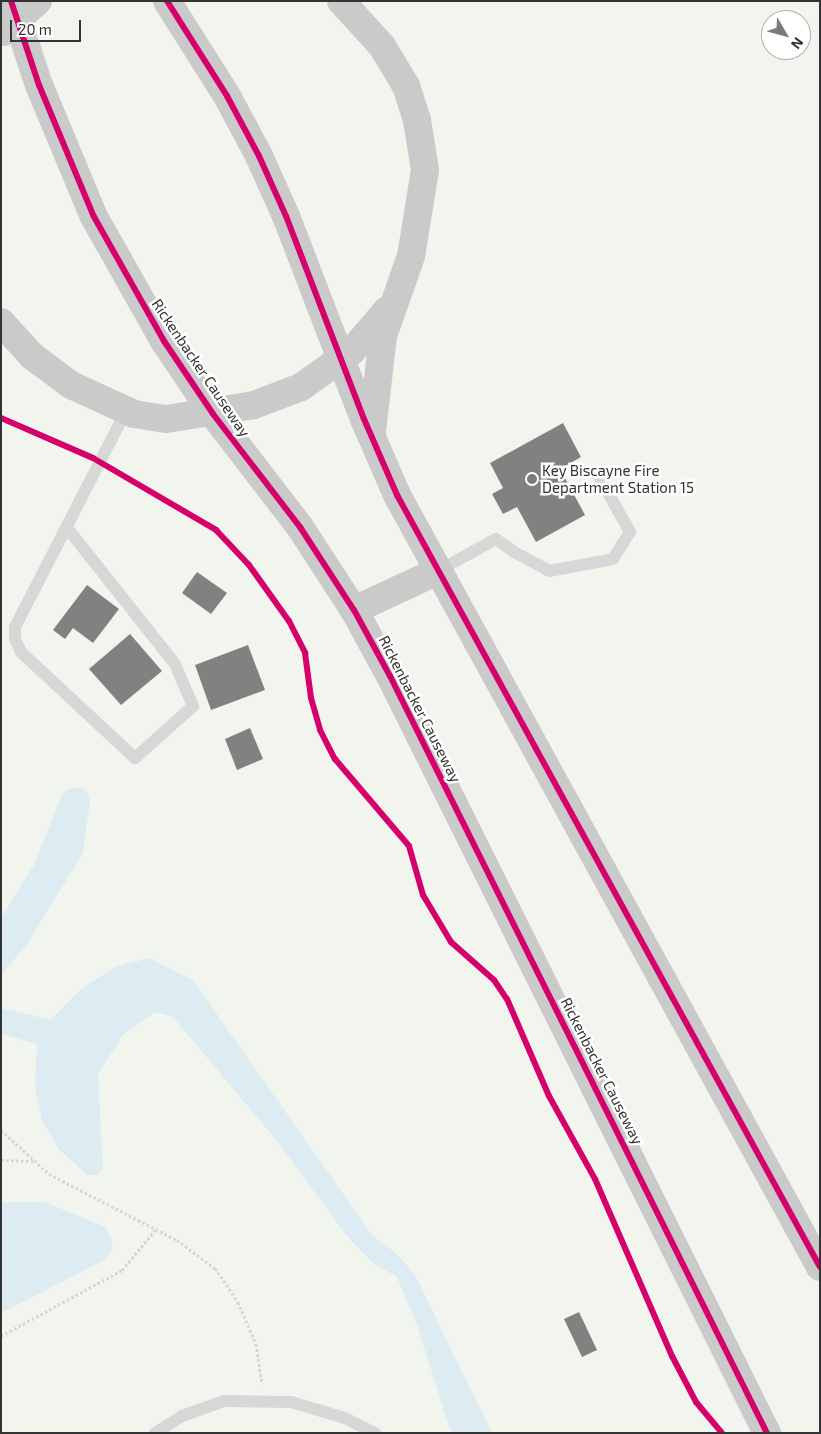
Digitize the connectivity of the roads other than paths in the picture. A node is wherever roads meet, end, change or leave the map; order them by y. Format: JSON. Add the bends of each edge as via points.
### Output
{"nodes":[{"id":1,"x":38,"y":1,"type":"edge"},
{"id":2,"x":167,"y":1,"type":"edge"},
{"id":3,"x":341,"y":1,"type":"edge"},
{"id":4,"x":9,"y":19,"type":"edge"},
{"id":5,"x":392,"y":303,"type":"junction"},
{"id":6,"x":1,"y":322,"type":"edge"},
{"id":7,"x":328,"y":324,"type":"junction"},
{"id":8,"x":341,"y":360,"type":"junction"},
{"id":9,"x":286,"y":393,"type":"junction"},
{"id":10,"x":126,"y":411,"type":"junction"},
{"id":11,"x":213,"y":414,"type":"junction"},
{"id":12,"x":371,"y":435,"type":"junction"},
{"id":13,"x":597,"y":473,"type":"dead end"},
{"id":14,"x":68,"y":528,"type":"junction"},
{"id":15,"x":438,"y":571,"type":"junction"},
{"id":16,"x":354,"y":610,"type":"junction"},
{"id":17,"x":820,"y":1267,"type":"edge"},
{"id":18,"x":155,"y":1433,"type":"edge"},
{"id":19,"x":375,"y":1433,"type":"edge"},
{"id":20,"x":767,"y":1433,"type":"edge"}],
"edges":[{"from":1,"to":4,"type":"main road"},
{"from":2,"to":7,"type":"main road","via":[[227,96],[259,156]]},
{"from":3,"to":5,"type":"main road","via":[[382,46],[399,73],[414,112],[423,151],[424,188],[417,230]]},
{"from":4,"to":11,"type":"main road","name":"Rickenbacker Causeway","via":[[93,215],[164,341]]},
{"from":5,"to":8,"type":"main road","via":[[358,345]]},
{"from":5,"to":12,"type":"main road","via":[[376,378]]},
{"from":6,"to":10,"type":"main road","via":[[20,345],[57,376],[86,394]]},
{"from":7,"to":8,"type":"main road"},
{"from":7,"to":9,"type":"main road","via":[[314,363]]},
{"from":8,"to":9,"type":"main road","via":[[311,381]]},
{"from":8,"to":12,"type":"main road"},
{"from":9,"to":11,"type":"main road"},
{"from":10,"to":11,"type":"main road","via":[[166,419]]},
{"from":10,"to":14,"type":"lane"},
{"from":11,"to":16,"type":"main road","name":"Rickenbacker Causeway","via":[[300,527]]},
{"from":12,"to":15,"type":"main road","via":[[397,495]]},
{"from":13,"to":15,"type":"lane","via":[[630,532],[613,559],[549,571],[496,539]]},
{"from":14,"to":14,"type":"lane","via":[[15,627],[15,639],[21,652],[135,758],[193,706],[175,664]]},
{"from":15,"to":16,"type":"main road"},
{"from":15,"to":17,"type":"main road"},
{"from":16,"to":20,"type":"main road","name":"Rickenbacker Causeway","via":[[403,702]]},
{"from":18,"to":19,"type":"lane","via":[[182,1416],[224,1402],[291,1402],[345,1418]]}]}
